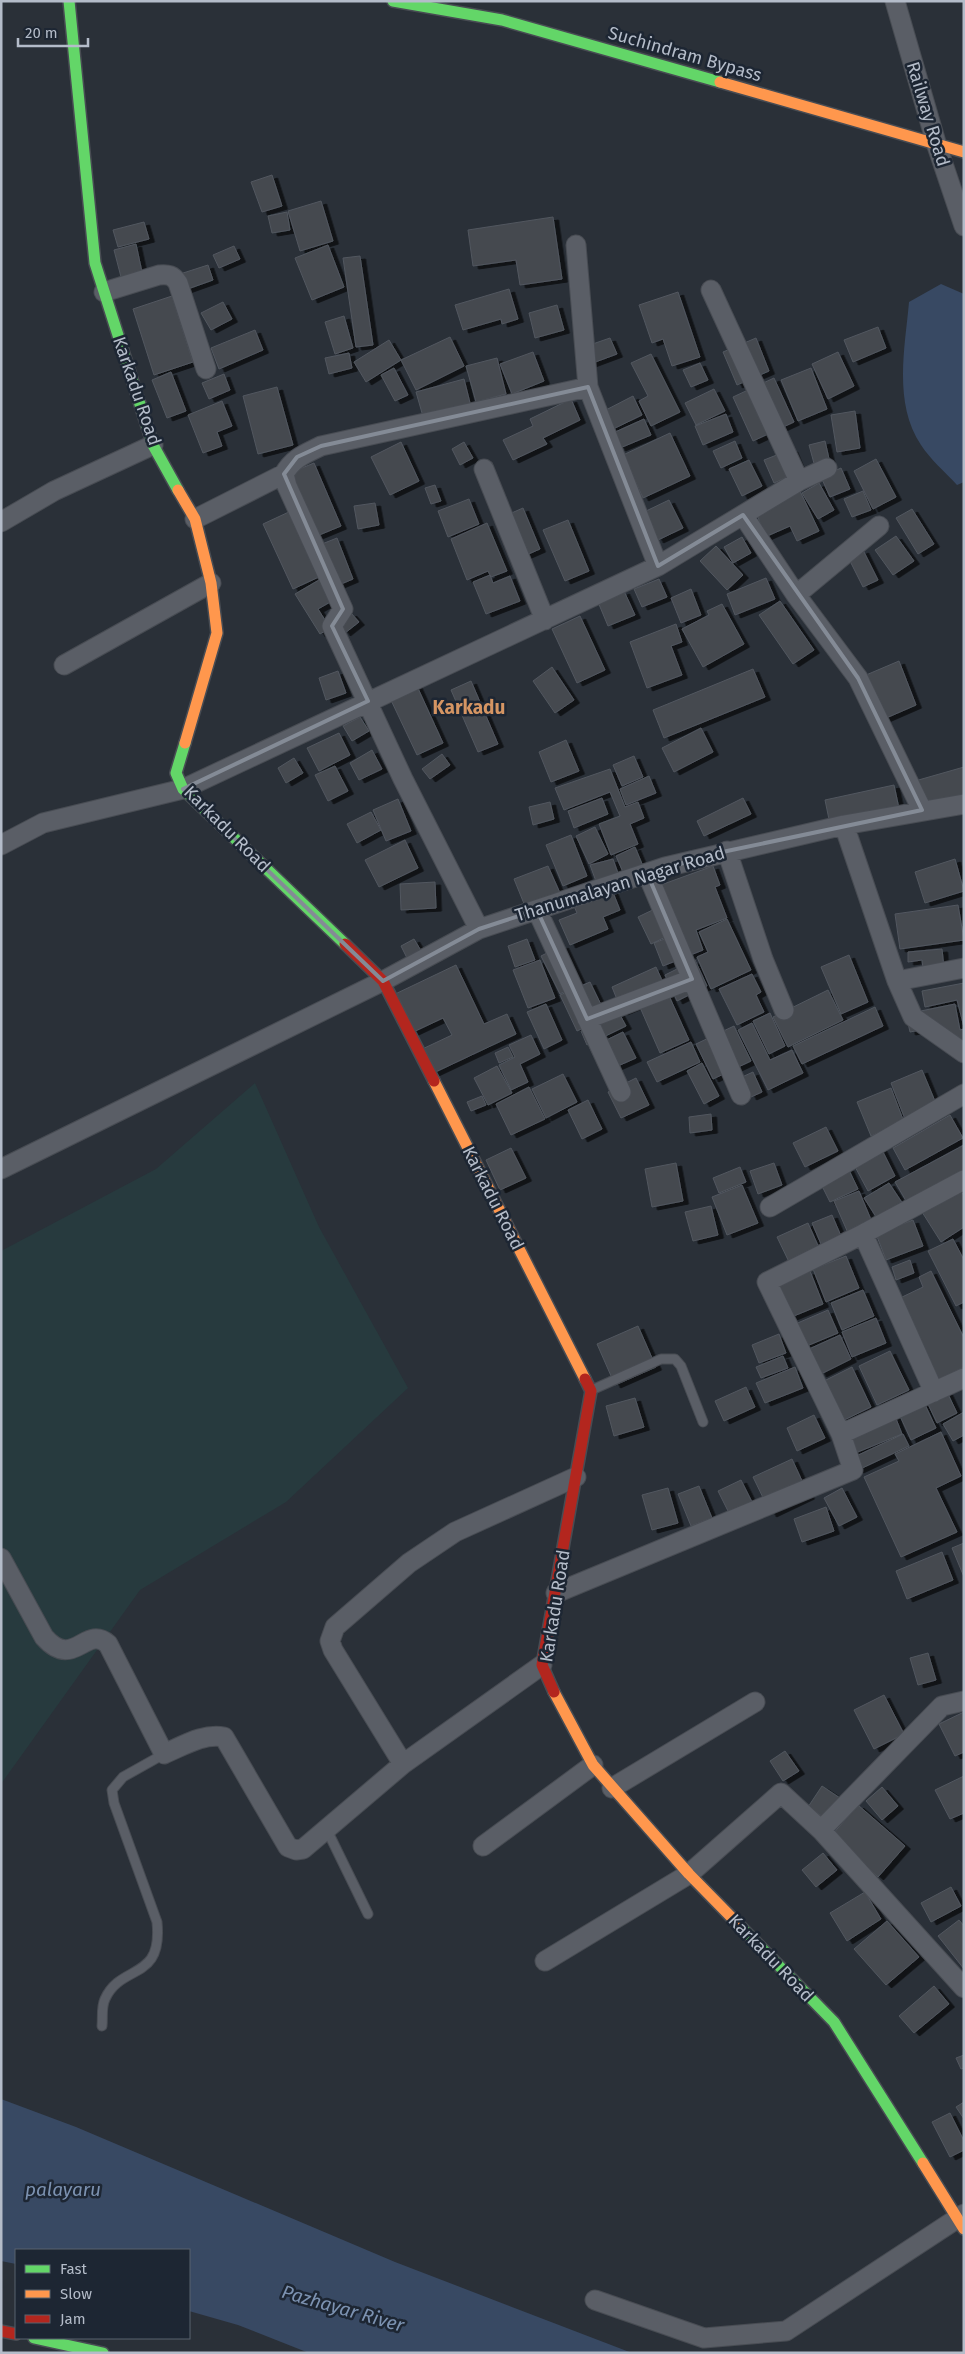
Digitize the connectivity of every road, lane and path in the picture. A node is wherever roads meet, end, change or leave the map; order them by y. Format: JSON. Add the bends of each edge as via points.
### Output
{"nodes":[{"id":1,"x":70,"y":1,"type":"edge"},
{"id":2,"x":393,"y":1,"type":"edge"},
{"id":3,"x":895,"y":1,"type":"edge"},
{"id":4,"x":937,"y":146,"type":"junction"},
{"id":5,"x":964,"y":152,"type":"edge"},
{"id":6,"x":964,"y":226,"type":"edge"},
{"id":7,"x":576,"y":245,"type":"dead end"},
{"id":8,"x":712,"y":290,"type":"dead end"},
{"id":9,"x":104,"y":292,"type":"junction"},
{"id":10,"x":206,"y":369,"type":"dead end"},
{"id":11,"x":588,"y":387,"type":"junction"},
{"id":12,"x":153,"y":445,"type":"junction"},
{"id":13,"x":827,"y":468,"type":"dead end"},
{"id":14,"x":484,"y":469,"type":"dead end"},
{"id":15,"x":284,"y":474,"type":"junction"},
{"id":16,"x":799,"y":481,"type":"junction"},
{"id":17,"x":742,"y":515,"type":"junction"},
{"id":18,"x":195,"y":519,"type":"junction"},
{"id":19,"x":1,"y":522,"type":"edge"},
{"id":20,"x":879,"y":526,"type":"dead end"},
{"id":21,"x":658,"y":566,"type":"junction"},
{"id":22,"x":211,"y":583,"type":"junction"},
{"id":23,"x":796,"y":595,"type":"junction"},
{"id":24,"x":546,"y":620,"type":"junction"},
{"id":25,"x":64,"y":665,"type":"dead end"},
{"id":26,"x":368,"y":701,"type":"junction"},
{"id":27,"x":183,"y":789,"type":"junction"},
{"id":28,"x":964,"y":804,"type":"edge"},
{"id":29,"x":922,"y":810,"type":"junction"},
{"id":30,"x":844,"y":825,"type":"junction"},
{"id":31,"x":1,"y":845,"type":"edge"},
{"id":32,"x":727,"y":851,"type":"junction"},
{"id":33,"x":647,"y":873,"type":"junction"},
{"id":34,"x":536,"y":910,"type":"junction"},
{"id":35,"x":479,"y":929,"type":"junction"},
{"id":36,"x":964,"y":968,"type":"edge"},
{"id":37,"x":692,"y":979,"type":"junction"},
{"id":38,"x":383,"y":981,"type":"junction"},
{"id":39,"x":897,"y":982,"type":"junction"},
{"id":40,"x":784,"y":1010,"type":"dead end"},
{"id":41,"x":587,"y":1019,"type":"junction"},
{"id":42,"x":964,"y":1053,"type":"edge"},
{"id":43,"x":621,"y":1092,"type":"dead end"},
{"id":44,"x":964,"y":1094,"type":"edge"},
{"id":45,"x":741,"y":1095,"type":"dead end"},
{"id":46,"x":1,"y":1170,"type":"edge"},
{"id":47,"x":964,"y":1180,"type":"edge"},
{"id":48,"x":770,"y":1207,"type":"dead end"},
{"id":49,"x":863,"y":1234,"type":"junction"},
{"id":50,"x":964,"y":1378,"type":"edge"},
{"id":51,"x":591,"y":1390,"type":"junction"},
{"id":52,"x":934,"y":1392,"type":"junction"},
{"id":53,"x":703,"y":1422,"type":"dead end"},
{"id":54,"x":841,"y":1434,"type":"junction"},
{"id":55,"x":576,"y":1478,"type":"junction"},
{"id":56,"x":1,"y":1558,"type":"edge"},
{"id":57,"x":556,"y":1593,"type":"junction"},
{"id":58,"x":542,"y":1665,"type":"junction"},
{"id":59,"x":964,"y":1701,"type":"edge"},
{"id":60,"x":755,"y":1702,"type":"dead end"},
{"id":61,"x":164,"y":1754,"type":"junction"},
{"id":62,"x":404,"y":1764,"type":"junction"},
{"id":63,"x":592,"y":1765,"type":"junction"},
{"id":64,"x":612,"y":1788,"type":"junction"},
{"id":65,"x":326,"y":1828,"type":"junction"},
{"id":66,"x":821,"y":1830,"type":"junction"},
{"id":67,"x":483,"y":1846,"type":"dead end"},
{"id":68,"x":689,"y":1874,"type":"junction"},
{"id":69,"x":368,"y":1914,"type":"dead end"},
{"id":70,"x":545,"y":1961,"type":"dead end"},
{"id":71,"x":964,"y":1988,"type":"edge"},
{"id":72,"x":102,"y":2026,"type":"dead end"},
{"id":73,"x":961,"y":2220,"type":"edge"},
{"id":74,"x":595,"y":2300,"type":"dead end"},
{"id":75,"x":1,"y":2331,"type":"edge"},
{"id":76,"x":15,"y":2334,"type":"edge"},
{"id":77,"x":39,"y":2339,"type":"edge"},
{"id":78,"x":102,"y":2353,"type":"edge"}],
"edges":[{"from":1,"to":9,"type":"main road","name":"Karkadu Road","via":[[95,263]]},
{"from":2,"to":4,"type":"main road","name":"Suchindram Bypass","via":[[502,20]]},
{"from":3,"to":4,"type":"street","name":"Railway Road"},
{"from":4,"to":5,"type":"main road","name":"Suchindram Bypass"},
{"from":4,"to":6,"type":"street","name":"Railway Road"},
{"from":7,"to":11,"type":"street"},
{"from":8,"to":16,"type":"street"},
{"from":9,"to":10,"type":"street","via":[[159,275],[174,277]]},
{"from":9,"to":12,"type":"main road","name":"Karkadu Road"},
{"from":11,"to":15,"type":"street","via":[[321,446],[297,457]]},
{"from":11,"to":21,"type":"street"},
{"from":12,"to":18,"type":"main road","name":"Karkadu Road"},
{"from":12,"to":19,"type":"street","via":[[54,491]]},
{"from":13,"to":16,"type":"street"},
{"from":14,"to":24,"type":"street"},
{"from":15,"to":18,"type":"street"},
{"from":15,"to":26,"type":"street","via":[[343,609],[332,626]]},
{"from":16,"to":17,"type":"street"},
{"from":17,"to":21,"type":"street"},
{"from":17,"to":23,"type":"street"},
{"from":18,"to":22,"type":"main road","name":"Karkadu Road"},
{"from":20,"to":23,"type":"street"},
{"from":21,"to":24,"type":"street"},
{"from":22,"to":25,"type":"street"},
{"from":22,"to":27,"type":"main road","name":"Karkadu Road","via":[[218,633],[176,772]]},
{"from":23,"to":29,"type":"street","via":[[858,678]]},
{"from":24,"to":26,"type":"street"},
{"from":26,"to":27,"type":"street"},
{"from":26,"to":35,"type":"street","via":[[403,779]]},
{"from":27,"to":31,"type":"street","via":[[43,823]]},
{"from":27,"to":38,"type":"main road","name":"Karkadu Road"},
{"from":28,"to":29,"type":"street","name":"Thanumalayan Nagar Road"},
{"from":29,"to":30,"type":"street","name":"Thanumalayan Nagar Road"},
{"from":30,"to":32,"type":"street","name":"Thanumalayan Nagar Road"},
{"from":30,"to":39,"type":"street"},
{"from":32,"to":33,"type":"street","name":"Thanumalayan Nagar Road"},
{"from":32,"to":40,"type":"street","via":[[763,959]]},
{"from":33,"to":34,"type":"street","name":"Thanumalayan Nagar Road"},
{"from":33,"to":37,"type":"street"},
{"from":34,"to":35,"type":"street","name":"Thanumalayan Nagar Road"},
{"from":34,"to":41,"type":"street"},
{"from":35,"to":38,"type":"street","name":"Thanumalayan Nagar Road"},
{"from":36,"to":39,"type":"street"},
{"from":37,"to":41,"type":"street"},
{"from":37,"to":45,"type":"street"},
{"from":38,"to":46,"type":"street"},
{"from":38,"to":51,"type":"main road","name":"Karkadu Road"},
{"from":39,"to":42,"type":"street","via":[[914,1017]]},
{"from":41,"to":43,"type":"street"},
{"from":44,"to":48,"type":"street"},
{"from":47,"to":49,"type":"street"},
{"from":49,"to":52,"type":"street"},
{"from":49,"to":54,"type":"street","via":[[767,1282]]},
{"from":50,"to":52,"type":"street"},
{"from":51,"to":53,"type":"lane","via":[[661,1359],[675,1359],[681,1366]]},
{"from":51,"to":55,"type":"main road","name":"Karkadu Road"},
{"from":52,"to":54,"type":"street"},
{"from":54,"to":57,"type":"street","via":[[853,1470]]},
{"from":55,"to":57,"type":"main road","name":"Karkadu Road"},
{"from":55,"to":62,"type":"street","via":[[454,1532],[409,1563],[335,1627],[330,1641],[333,1650]]},
{"from":56,"to":61,"type":"street","via":[[51,1645],[58,1650],[66,1650],[95,1638],[108,1644]]},
{"from":57,"to":58,"type":"main road","name":"Karkadu Road"},
{"from":58,"to":62,"type":"street"},
{"from":58,"to":63,"type":"main road","name":"Karkadu Road","via":[[560,1708]]},
{"from":59,"to":66,"type":"street","via":[[942,1706]]},
{"from":60,"to":64,"type":"street"},
{"from":61,"to":65,"type":"street","via":[[200,1738],[224,1737],[288,1847],[303,1849]]},
{"from":61,"to":72,"type":"lane","via":[[123,1777],[112,1790],[158,1933],[156,1951],[148,1964],[109,1992],[104,2002]]},
{"from":62,"to":65,"type":"street"},
{"from":63,"to":64,"type":"main road","name":"Karkadu Road"},
{"from":63,"to":67,"type":"street"},
{"from":64,"to":68,"type":"main road","name":"Karkadu Road"},
{"from":65,"to":69,"type":"lane"},
{"from":66,"to":68,"type":"street","via":[[781,1793]]},
{"from":66,"to":71,"type":"street"},
{"from":68,"to":70,"type":"street"},
{"from":68,"to":73,"type":"main road","name":"Karkadu Road","via":[[834,2022]]},
{"from":73,"to":74,"type":"street","via":[[786,2331],[704,2338]]},
{"from":75,"to":76,"type":"main road"},
{"from":77,"to":78,"type":"main road"}]}
